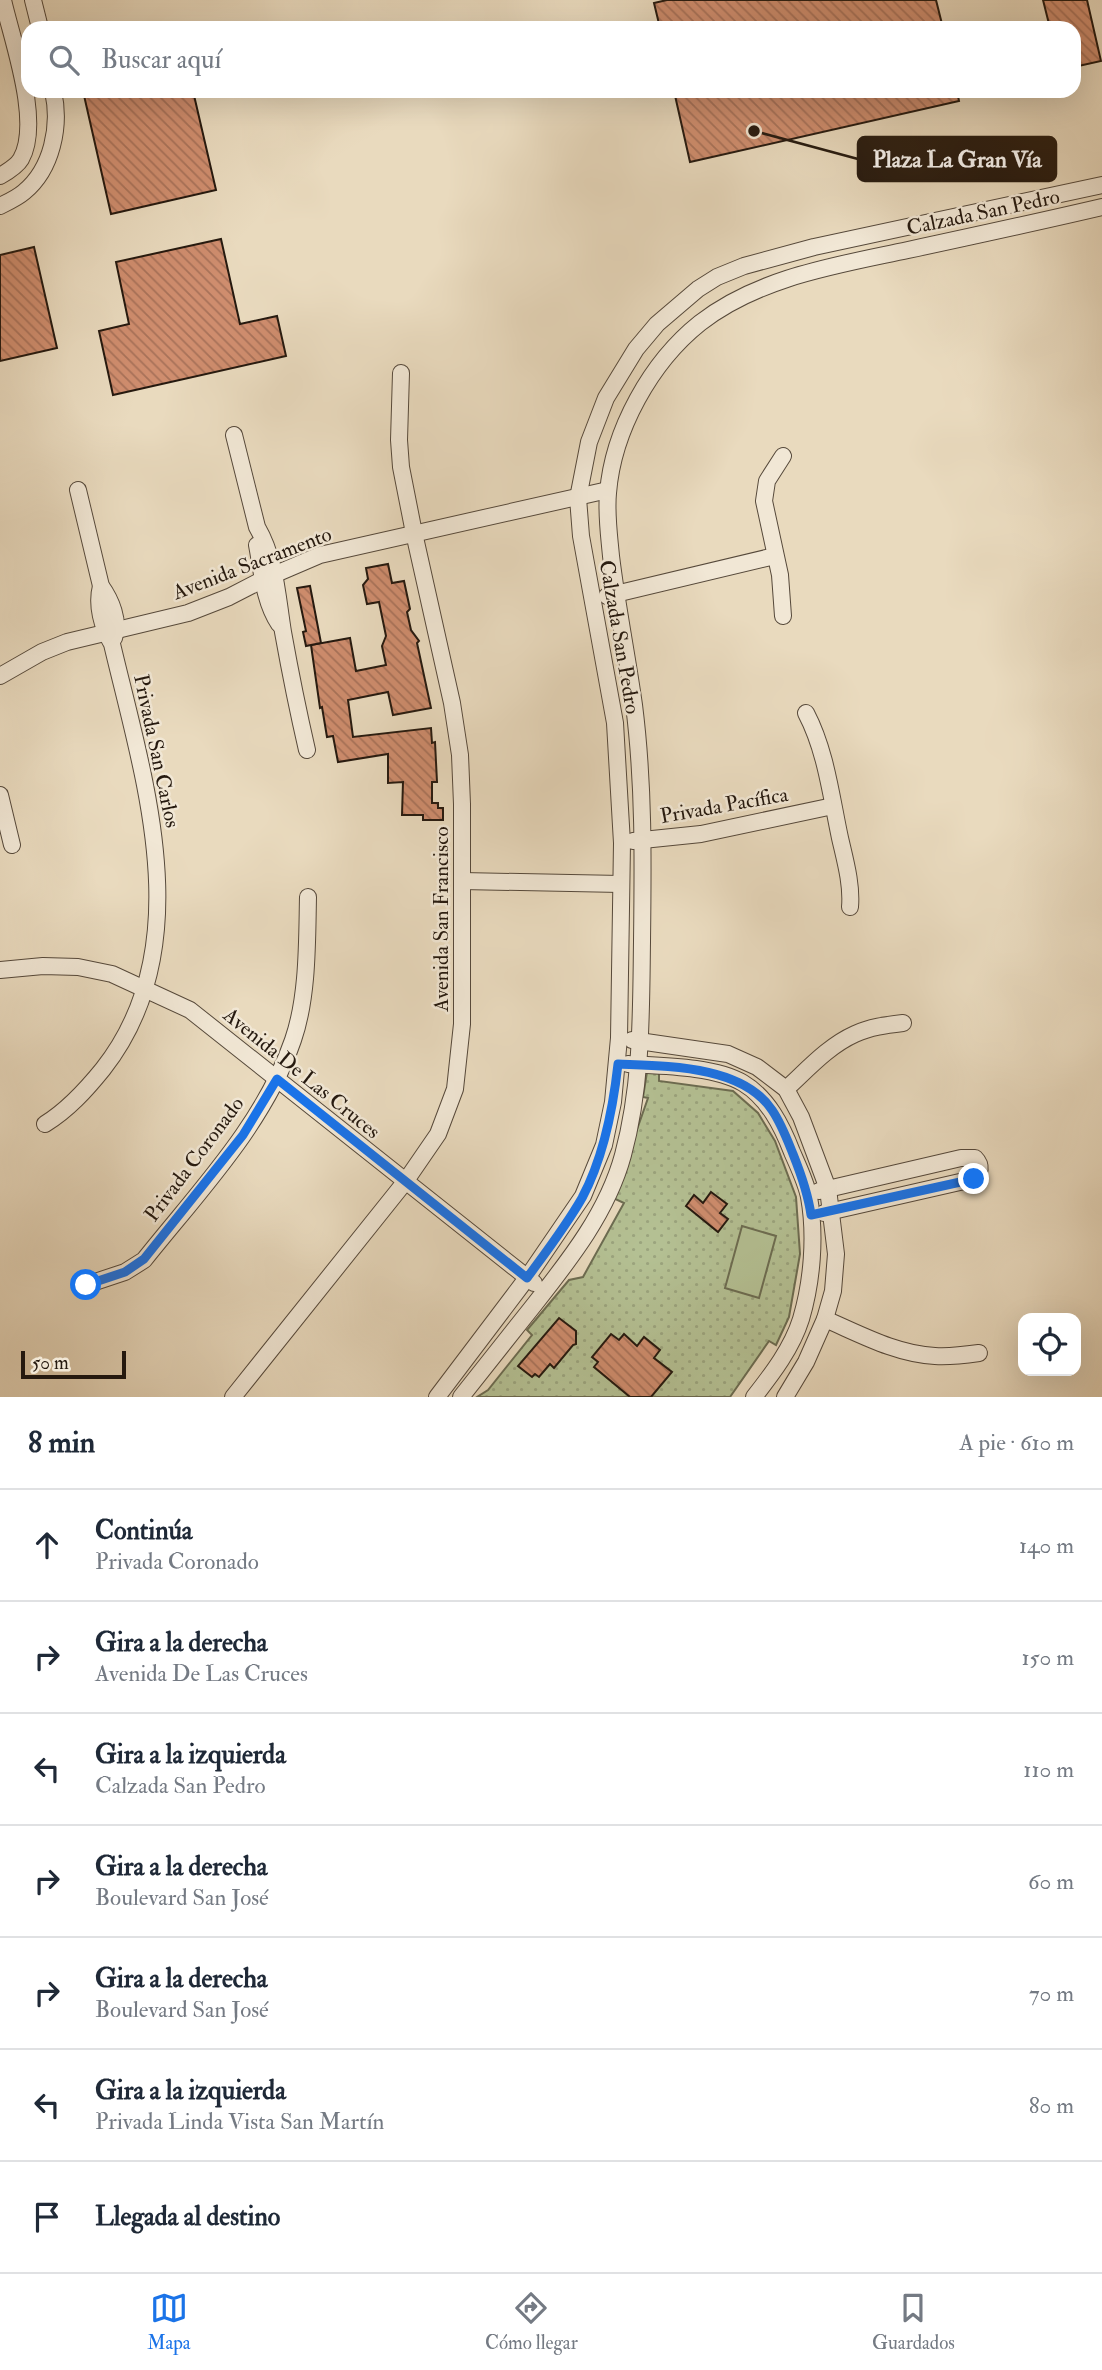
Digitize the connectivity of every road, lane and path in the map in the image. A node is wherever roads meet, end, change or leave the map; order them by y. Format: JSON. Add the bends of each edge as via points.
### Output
{"nodes":[{"id":1,"x":3,"y":0,"type":"edge"},
{"id":2,"x":33,"y":0,"type":"edge"},
{"id":3,"x":38,"y":21,"type":"edge"},
{"id":4,"x":21,"y":75,"type":"edge"},
{"id":5,"x":27,"y":98,"type":"edge"},
{"id":6,"x":54,"y":98,"type":"edge"},
{"id":7,"x":0,"y":176,"type":"edge"},
{"id":8,"x":1102,"y":185,"type":"edge"},
{"id":9,"x":1073,"y":191,"type":"junction"},
{"id":10,"x":0,"y":206,"type":"edge"},
{"id":11,"x":1102,"y":207,"type":"edge"},
{"id":12,"x":1077,"y":213,"type":"junction"},
{"id":13,"x":814,"y":247,"type":"junction"},
{"id":14,"x":819,"y":270,"type":"junction"},
{"id":15,"x":401,"y":373,"type":"dead end"},
{"id":16,"x":234,"y":435,"type":"dead end"},
{"id":17,"x":782,"y":456,"type":"dead end"},
{"id":18,"x":78,"y":490,"type":"dead end"},
{"id":19,"x":608,"y":490,"type":"junction"},
{"id":20,"x":578,"y":498,"type":"junction"},
{"id":21,"x":414,"y":533,"type":"junction"},
{"id":22,"x":775,"y":556,"type":"junction"},
{"id":23,"x":269,"y":576,"type":"junction"},
{"id":24,"x":615,"y":594,"type":"junction"},
{"id":25,"x":594,"y":599,"type":"junction"},
{"id":26,"x":783,"y":616,"type":"dead end"},
{"id":27,"x":111,"y":635,"type":"junction"},
{"id":28,"x":0,"y":676,"type":"edge"},
{"id":29,"x":806,"y":713,"type":"dead end"},
{"id":30,"x":307,"y":750,"type":"dead end"},
{"id":31,"x":0,"y":795,"type":"edge"},
{"id":32,"x":833,"y":806,"type":"junction"},
{"id":33,"x":643,"y":839,"type":"junction"},
{"id":34,"x":622,"y":843,"type":"junction"},
{"id":35,"x":12,"y":845,"type":"dead end"},
{"id":36,"x":462,"y":881,"type":"junction"},
{"id":37,"x":621,"y":884,"type":"junction"},
{"id":38,"x":308,"y":897,"type":"dead end"},
{"id":39,"x":850,"y":907,"type":"dead end"},
{"id":40,"x":0,"y":970,"type":"edge"},
{"id":41,"x":145,"y":988,"type":"junction"},
{"id":42,"x":903,"y":1023,"type":"dead end"},
{"id":43,"x":619,"y":1038,"type":"junction"},
{"id":44,"x":640,"y":1041,"type":"junction"},
{"id":45,"x":618,"y":1064,"type":"junction"},
{"id":46,"x":639,"y":1065,"type":"junction"},
{"id":47,"x":277,"y":1079,"type":"junction"},
{"id":48,"x":786,"y":1089,"type":"junction"},
{"id":49,"x":45,"y":1124,"type":"dead end"},
{"id":50,"x":404,"y":1182,"type":"junction"},
{"id":51,"x":828,"y":1189,"type":"junction"},
{"id":52,"x":808,"y":1194,"type":"junction"},
{"id":53,"x":832,"y":1211,"type":"junction"},
{"id":54,"x":811,"y":1215,"type":"junction"},
{"id":55,"x":527,"y":1278,"type":"junction"},
{"id":56,"x":86,"y":1285,"type":"dead end"},
{"id":57,"x":544,"y":1292,"type":"junction"},
{"id":58,"x":825,"y":1319,"type":"junction"},
{"id":59,"x":979,"y":1353,"type":"dead end"},
{"id":60,"x":439,"y":1396,"type":"edge"},
{"id":61,"x":233,"y":1397,"type":"edge"},
{"id":62,"x":461,"y":1397,"type":"edge"},
{"id":63,"x":754,"y":1397,"type":"edge"},
{"id":64,"x":785,"y":1397,"type":"edge"}],
"edges":[{"from":1,"to":4,"type":"street"},
{"from":2,"to":3,"type":"street"},
{"from":5,"to":7,"type":"street","via":[[27,134],[21,159]]},
{"from":6,"to":10,"type":"street","via":[[55,138],[38,177],[23,194]]},
{"from":8,"to":9,"type":"street","name":"Calzada San Pedro"},
{"from":9,"to":12,"type":"street"},
{"from":9,"to":13,"type":"street","name":"Calzada San Pedro"},
{"from":11,"to":12,"type":"street","name":"Calzada San Pedro"},
{"from":12,"to":14,"type":"street","name":"Calzada San Pedro"},
{"from":13,"to":14,"type":"street"},
{"from":13,"to":20,"type":"street","name":"Calzada San Pedro","via":[[717,277],[657,324],[606,398],[589,442]]},
{"from":14,"to":19,"type":"street","name":"Calzada San Pedro","via":[[777,283],[699,323],[648,382],[631,410]]},
{"from":15,"to":21,"type":"street","name":"Avenida San Francisco","via":[[400,454]]},
{"from":16,"to":23,"type":"street","via":[[257,527],[256,541]]},
{"from":17,"to":22,"type":"street","via":[[764,490]]},
{"from":18,"to":27,"type":"street","name":"Privada San Carlos","via":[[101,586],[98,598]]},
{"from":19,"to":20,"type":"street","name":"Avenida Sacramento"},
{"from":19,"to":24,"type":"street","name":"Calzada San Pedro"},
{"from":20,"to":21,"type":"street","name":"Avenida Sacramento"},
{"from":20,"to":25,"type":"street","name":"Calzada San Pedro"},
{"from":21,"to":23,"type":"street","name":"Avenida Sacramento","via":[[320,555]]},
{"from":21,"to":36,"type":"street","name":"Avenida San Francisco","via":[[460,755]]},
{"from":22,"to":24,"type":"street"},
{"from":22,"to":26,"type":"street"},
{"from":23,"to":27,"type":"street","name":"Avenida Sacramento","via":[[188,613]]},
{"from":23,"to":30,"type":"street","via":[[273,615],[283,629]]},
{"from":24,"to":25,"type":"street"},
{"from":24,"to":33,"type":"street","name":"Calzada San Pedro","via":[[636,723]]},
{"from":25,"to":34,"type":"street","name":"Calzada San Pedro","via":[[615,723]]},
{"from":27,"to":28,"type":"street","name":"Avenida Sacramento","via":[[54,647]]},
{"from":27,"to":41,"type":"street","name":"Privada San Carlos","via":[[155,843],[158,884]]},
{"from":29,"to":32,"type":"street"},
{"from":31,"to":35,"type":"street"},
{"from":32,"to":33,"type":"street","name":"Privada Pacífica","via":[[701,834]]},
{"from":32,"to":39,"type":"street"},
{"from":33,"to":34,"type":"street","name":"Privada Pacífica"},
{"from":33,"to":44,"type":"street","name":"Calzada San Pedro"},
{"from":34,"to":37,"type":"street","name":"Calzada San Pedro"},
{"from":36,"to":37,"type":"street"},
{"from":36,"to":50,"type":"street","name":"Avenida San Francisco","via":[[462,1024],[455,1089],[438,1134]]},
{"from":37,"to":43,"type":"street","name":"Calzada San Pedro"},
{"from":38,"to":47,"type":"street","name":"Privada Coronado","via":[[304,986],[294,1038]]},
{"from":40,"to":41,"type":"street","name":"Avenida De Las Cruces","via":[[78,967]]},
{"from":41,"to":47,"type":"street","name":"Avenida De Las Cruces","via":[[190,1010]]},
{"from":41,"to":49,"type":"street","name":"Privada San Carlos","via":[[119,1049],[62,1114]]},
{"from":42,"to":48,"type":"street","via":[[876,1026],[835,1045]]},
{"from":43,"to":44,"type":"street"},
{"from":43,"to":45,"type":"street","name":"Calzada San Pedro"},
{"from":44,"to":46,"type":"street","name":"Calzada San Pedro"},
{"from":44,"to":48,"type":"street","via":[[728,1054],[757,1067]]},
{"from":45,"to":46,"type":"street"},
{"from":45,"to":55,"type":"street","name":"Calzada San Pedro","via":[[604,1145],[583,1196]]},
{"from":46,"to":52,"type":"street","via":[[713,1072],[744,1083],[771,1108]]},
{"from":46,"to":57,"type":"street","name":"Calzada San Pedro","via":[[622,1158],[574,1254]]},
{"from":47,"to":50,"type":"street","name":"Avenida De Las Cruces"},
{"from":47,"to":56,"type":"street","name":"Privada Coronado","via":[[243,1135],[144,1259],[125,1272]]},
{"from":48,"to":51,"type":"street"},
{"from":50,"to":55,"type":"street","name":"Avenida De Las Cruces"},
{"from":50,"to":61,"type":"street","name":"Avenida San Francisco"},
{"from":51,"to":52,"type":"street"},
{"from":51,"to":53,"type":"street"},
{"from":51,"to":53,"type":"street","via":[[961,1158],[975,1158],[980,1166],[974,1179]]},
{"from":52,"to":54,"type":"street"},
{"from":53,"to":54,"type":"street"},
{"from":53,"to":58,"type":"street","via":[[836,1254]]},
{"from":54,"to":63,"type":"street","via":[[812,1253],[800,1321],[784,1356]]},
{"from":55,"to":57,"type":"street","name":"Avenida De Las Cruces"},
{"from":55,"to":60,"type":"street","name":"Calzada San Pedro"},
{"from":57,"to":62,"type":"street","name":"Calzada San Pedro"},
{"from":58,"to":59,"type":"street","via":[[915,1354]]},
{"from":58,"to":64,"type":"street"}]}
